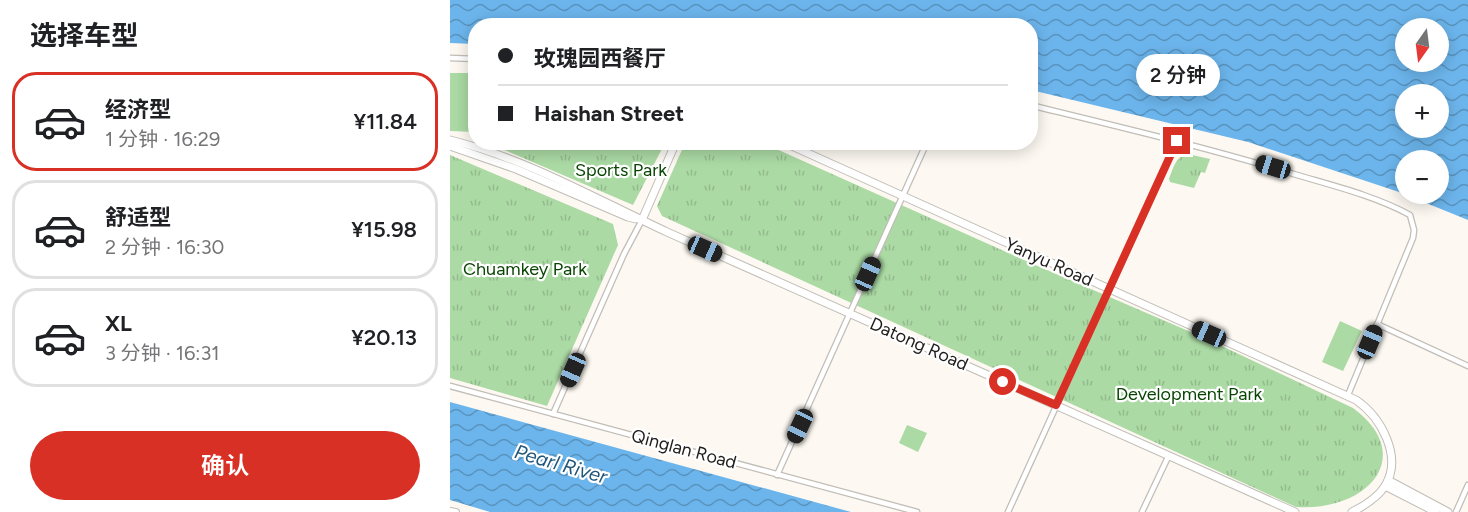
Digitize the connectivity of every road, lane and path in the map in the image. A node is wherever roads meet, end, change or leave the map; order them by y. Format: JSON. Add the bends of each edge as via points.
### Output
{"nodes":[{"id":1,"x":450,"y":58,"type":"edge"},
{"id":2,"x":468,"y":59,"type":"edge"},
{"id":3,"x":1038,"y":107,"type":"edge"},
{"id":4,"x":450,"y":140,"type":"edge"},
{"id":5,"x":1177,"y":141,"type":"junction"},
{"id":6,"x":468,"y":145,"type":"edge"},
{"id":7,"x":450,"y":146,"type":"edge"},
{"id":8,"x":486,"y":150,"type":"edge"},
{"id":9,"x":673,"y":150,"type":"edge"},
{"id":10,"x":800,"y":150,"type":"edge"},
{"id":11,"x":924,"y":150,"type":"edge"},
{"id":12,"x":903,"y":197,"type":"junction"},
{"id":13,"x":642,"y":220,"type":"junction"},
{"id":14,"x":1108,"y":289,"type":"junction"},
{"id":15,"x":851,"y":313,"type":"junction"},
{"id":16,"x":1377,"y":324,"type":"junction"},
{"id":17,"x":1468,"y":366,"type":"edge"},
{"id":18,"x":450,"y":386,"type":"edge"},
{"id":19,"x":1348,"y":395,"type":"junction"},
{"id":20,"x":1056,"y":405,"type":"junction"},
{"id":21,"x":553,"y":414,"type":"junction"},
{"id":22,"x":1169,"y":454,"type":"junction"},
{"id":23,"x":777,"y":475,"type":"junction"},
{"id":24,"x":1387,"y":483,"type":"junction"},
{"id":25,"x":1468,"y":485,"type":"edge"},
{"id":26,"x":450,"y":511,"type":"edge"},
{"id":27,"x":456,"y":512,"type":"edge"},
{"id":28,"x":917,"y":512,"type":"edge"},
{"id":29,"x":1008,"y":512,"type":"edge"},
{"id":30,"x":1142,"y":512,"type":"edge"},
{"id":31,"x":1294,"y":512,"type":"edge"},
{"id":32,"x":1352,"y":512,"type":"edge"},
{"id":33,"x":1436,"y":512,"type":"edge"},
{"id":34,"x":1448,"y":512,"type":"edge"},
{"id":35,"x":1456,"y":512,"type":"edge"}],
"edges":[{"from":1,"to":2,"type":"street"},
{"from":3,"to":5,"type":"street"},
{"from":4,"to":6,"type":"main road","name":"Datong Road"},
{"from":5,"to":14,"type":"street"},
{"from":5,"to":16,"type":"street","via":[[1240,157],[1410,215],[1413,238]]},
{"from":7,"to":13,"type":"main road","name":"Datong Road","via":[[488,158],[628,218]]},
{"from":8,"to":13,"type":"main road","name":"Datong Road"},
{"from":9,"to":13,"type":"main road"},
{"from":10,"to":12,"type":"main road","name":"Yanyu Road"},
{"from":11,"to":12,"type":"street"},
{"from":12,"to":14,"type":"main road","name":"Yanyu Road"},
{"from":12,"to":15,"type":"street"},
{"from":13,"to":15,"type":"main road","name":"Datong Road"},
{"from":13,"to":21,"type":"street"},
{"from":14,"to":19,"type":"main road","name":"Yanyu Road"},
{"from":14,"to":20,"type":"street"},
{"from":15,"to":20,"type":"main road","name":"Datong Road"},
{"from":15,"to":23,"type":"street"},
{"from":16,"to":17,"type":"street"},
{"from":16,"to":19,"type":"street"},
{"from":18,"to":21,"type":"street","name":"Qinglan Road"},
{"from":19,"to":24,"type":"main road","name":"Yanyu Road","via":[[1371,412],[1385,434],[1390,456]]},
{"from":20,"to":22,"type":"main road","name":"Datong Road"},
{"from":20,"to":29,"type":"street"},
{"from":21,"to":23,"type":"street","name":"Qinglan Road"},
{"from":22,"to":30,"type":"street"},
{"from":22,"to":31,"type":"main road","name":"Datong Road"},
{"from":23,"to":28,"type":"street","name":"Qinglan Road"},
{"from":24,"to":32,"type":"main road","via":[[1369,502]]},
{"from":24,"to":33,"type":"main road"},
{"from":24,"to":34,"type":"main road"},
{"from":25,"to":35,"type":"street"},
{"from":26,"to":27,"type":"street"}]}
